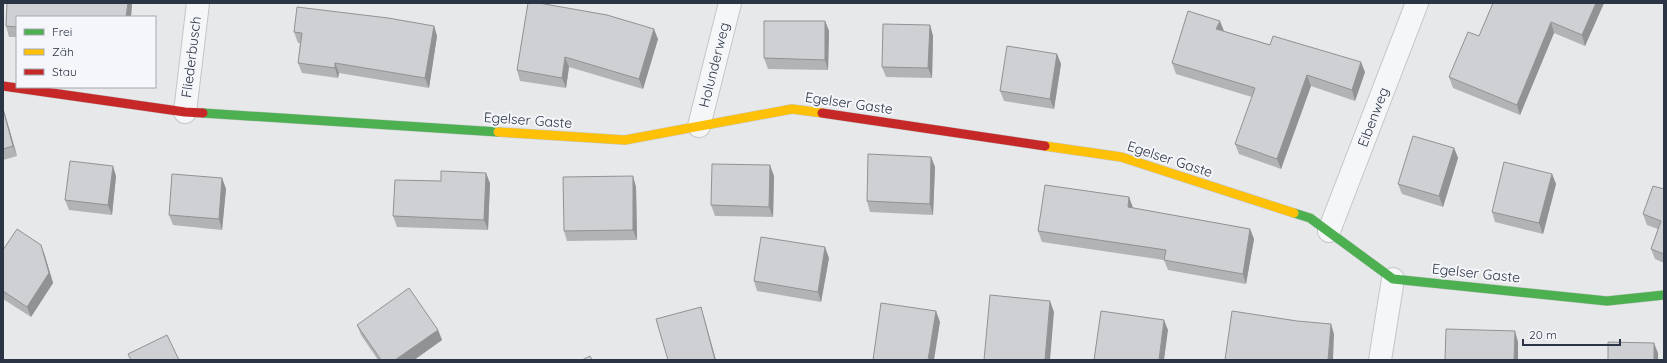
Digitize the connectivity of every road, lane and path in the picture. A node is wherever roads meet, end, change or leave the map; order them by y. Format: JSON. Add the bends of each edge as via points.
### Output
{"nodes":[{"id":1,"x":198,"y":3,"type":"edge"},
{"id":2,"x":730,"y":3,"type":"edge"},
{"id":3,"x":1417,"y":3,"type":"edge"},
{"id":4,"x":3,"y":86,"type":"edge"},
{"id":5,"x":16,"y":88,"type":"edge"},
{"id":6,"x":17,"y":88,"type":"edge"},
{"id":7,"x":184,"y":112,"type":"junction"},
{"id":8,"x":699,"y":126,"type":"junction"},
{"id":9,"x":1329,"y":231,"type":"junction"},
{"id":10,"x":1393,"y":279,"type":"junction"},
{"id":11,"x":1664,"y":295,"type":"edge"},
{"id":12,"x":1380,"y":360,"type":"edge"}],
"edges":[{"from":1,"to":7,"type":"street","name":"Fliederbusch"},
{"from":2,"to":8,"type":"street","name":"Holunderweg"},
{"from":3,"to":9,"type":"street","name":"Eibenweg"},
{"from":4,"to":5,"type":"street","name":"Egelser Gaste"},
{"from":6,"to":7,"type":"street","name":"Egelser Gaste"},
{"from":7,"to":8,"type":"street","name":"Egelser Gaste","via":[[625,140]]},
{"from":8,"to":9,"type":"street","name":"Egelser Gaste","via":[[792,109],[1121,157],[1310,218]]},
{"from":9,"to":10,"type":"street","name":"Egelser Gaste"},
{"from":10,"to":11,"type":"street","name":"Egelser Gaste","via":[[1607,301]]},
{"from":10,"to":12,"type":"street"}]}
